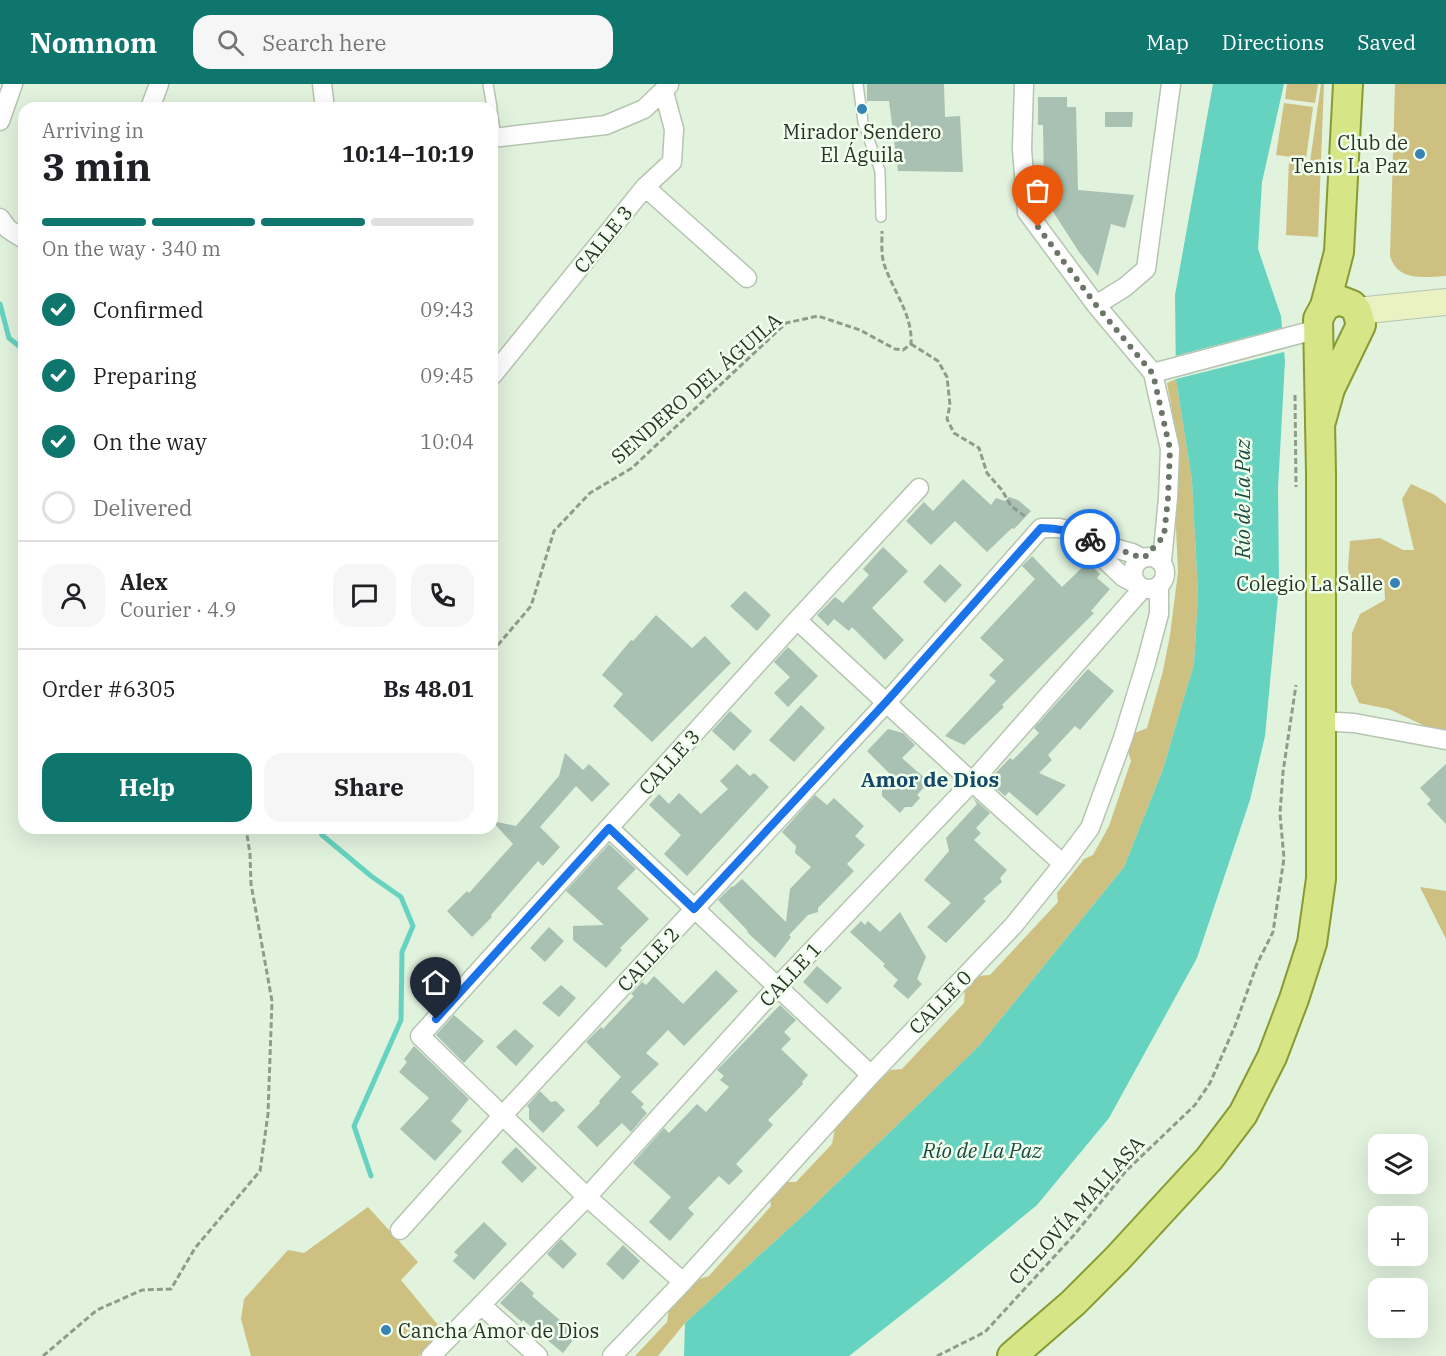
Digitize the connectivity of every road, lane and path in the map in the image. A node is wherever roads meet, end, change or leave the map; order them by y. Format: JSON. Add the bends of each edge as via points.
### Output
{"nodes":[{"id":1,"x":13,"y":84,"type":"edge"},
{"id":2,"x":159,"y":84,"type":"edge"},
{"id":3,"x":321,"y":84,"type":"edge"},
{"id":4,"x":488,"y":84,"type":"edge"},
{"id":5,"x":858,"y":84,"type":"edge"},
{"id":6,"x":1024,"y":84,"type":"edge"},
{"id":7,"x":1171,"y":84,"type":"edge"},
{"id":8,"x":1347,"y":84,"type":"edge"},
{"id":9,"x":667,"y":88,"type":"edge"},
{"id":10,"x":152,"y":102,"type":"edge"},
{"id":11,"x":324,"y":102,"type":"edge"},
{"id":12,"x":491,"y":102,"type":"edge"},
{"id":13,"x":0,"y":121,"type":"edge"},
{"id":14,"x":498,"y":141,"type":"edge"},
{"id":15,"x":645,"y":187,"type":"junction"},
{"id":16,"x":881,"y":217,"type":"joint"},
{"id":17,"x":0,"y":218,"type":"edge"},
{"id":18,"x":18,"y":235,"type":"edge"},
{"id":19,"x":747,"y":278,"type":"dead end"},
{"id":20,"x":1446,"y":302,"type":"edge"},
{"id":21,"x":1096,"y":305,"type":"junction"},
{"id":22,"x":1335,"y":320,"type":"junction"},
{"id":23,"x":911,"y":344,"type":"junction"},
{"id":24,"x":498,"y":369,"type":"edge"},
{"id":25,"x":1153,"y":374,"type":"junction"},
{"id":26,"x":1320,"y":425,"type":"junction"},
{"id":27,"x":919,"y":488,"type":"dead end"},
{"id":28,"x":1041,"y":528,"type":"junction"},
{"id":29,"x":1100,"y":544,"type":"junction"},
{"id":30,"x":1150,"y":559,"type":"junction"},
{"id":31,"x":1147,"y":586,"type":"junction"},
{"id":32,"x":797,"y":620,"type":"junction"},
{"id":33,"x":498,"y":645,"type":"edge"},
{"id":34,"x":886,"y":702,"type":"junction"},
{"id":35,"x":1321,"y":722,"type":"junction"},
{"id":36,"x":1446,"y":740,"type":"edge"},
{"id":37,"x":972,"y":782,"type":"junction"},
{"id":38,"x":609,"y":828,"type":"junction"},
{"id":39,"x":247,"y":834,"type":"edge"},
{"id":40,"x":1064,"y":864,"type":"junction"},
{"id":41,"x":694,"y":909,"type":"junction"},
{"id":42,"x":1257,"y":964,"type":"dead end"},
{"id":43,"x":777,"y":987,"type":"junction"},
{"id":44,"x":871,"y":1075,"type":"junction"},
{"id":45,"x":503,"y":1115,"type":"junction"},
{"id":46,"x":587,"y":1197,"type":"junction"},
{"id":47,"x":400,"y":1230,"type":"dead end"},
{"id":48,"x":683,"y":1281,"type":"junction"},
{"id":49,"x":481,"y":1305,"type":"junction"},
{"id":50,"x":43,"y":1356,"type":"edge"},
{"id":51,"x":432,"y":1356,"type":"edge"},
{"id":52,"x":538,"y":1356,"type":"edge"},
{"id":53,"x":612,"y":1356,"type":"edge"},
{"id":54,"x":937,"y":1356,"type":"edge"},
{"id":55,"x":1012,"y":1356,"type":"edge"}],
"edges":[{"from":1,"to":13,"type":"street"},
{"from":2,"to":10,"type":"street"},
{"from":3,"to":11,"type":"street"},
{"from":4,"to":12,"type":"lane"},
{"from":5,"to":16,"type":"lane","via":[[863,122],[880,171]]},
{"from":6,"to":21,"type":"street","via":[[1022,149],[1027,212]]},
{"from":7,"to":21,"type":"street","via":[[1146,269]]},
{"from":8,"to":22,"type":"main road"},
{"from":9,"to":14,"type":"street","via":[[644,109],[606,125]]},
{"from":9,"to":15,"type":"street","name":"CALLE 3","via":[[674,129],[672,162]]},
{"from":15,"to":19,"type":"street"},
{"from":15,"to":24,"type":"street","name":"CALLE 3"},
{"from":16,"to":23,"type":"path","via":[[884,262],[912,333]]},
{"from":17,"to":18,"type":"street"},
{"from":20,"to":22,"type":"main road"},
{"from":21,"to":25,"type":"street"},
{"from":22,"to":25,"type":"street"},
{"from":22,"to":26,"type":"main road"},
{"from":22,"to":26,"type":"main road","via":[[1330,389]]},
{"from":23,"to":28,"type":"path","via":[[938,361],[947,377],[947,419],[954,433],[979,448],[987,473],[1011,506]]},
{"from":23,"to":33,"type":"path","name":"SENDERO DEL ÁGUILA","via":[[903,350],[895,349],[860,330],[818,316],[786,323],[632,468],[590,493],[554,531],[531,606]]},
{"from":25,"to":30,"type":"street","via":[[1170,449],[1164,536]]},
{"from":26,"to":35,"type":"main road"},
{"from":27,"to":32,"type":"street","name":"CALLE 3"},
{"from":28,"to":29,"type":"street","via":[[1075,532]]},
{"from":28,"to":34,"type":"street","name":"CALLE 2"},
{"from":29,"to":30,"type":"street"},
{"from":29,"to":31,"type":"street","via":[[1101,556],[1123,577]]},
{"from":30,"to":31,"type":"street","via":[[1134,566],[1133,571],[1133,576]]},
{"from":30,"to":31,"type":"street","via":[[1166,571],[1166,577]]},
{"from":31,"to":37,"type":"street","name":"CALLE 1"},
{"from":31,"to":40,"type":"street","name":"CALLE 0","via":[[1159,614],[1146,663],[1090,828]]},
{"from":32,"to":34,"type":"street"},
{"from":32,"to":38,"type":"street","name":"CALLE 3"},
{"from":34,"to":37,"type":"street"},
{"from":34,"to":41,"type":"street","name":"CALLE 2"},
{"from":35,"to":36,"type":"street","via":[[1354,723]]},
{"from":35,"to":55,"type":"main road","via":[[1318,910],[1312,943],[1272,1057],[1243,1114],[1209,1159],[1073,1303]]},
{"from":37,"to":40,"type":"street"},
{"from":37,"to":43,"type":"street","name":"CALLE 1"},
{"from":38,"to":41,"type":"street"},
{"from":38,"to":45,"type":"street","name":"CALLE 3","via":[[420,1036]]},
{"from":39,"to":50,"type":"path","via":[[251,884],[272,1001],[268,1114],[260,1171],[195,1248],[171,1289],[142,1290],[97,1310]]},
{"from":40,"to":44,"type":"street","name":"CALLE 0","via":[[1013,926]]},
{"from":41,"to":43,"type":"street"},
{"from":41,"to":45,"type":"street","name":"CALLE 2"},
{"from":42,"to":54,"type":"path","name":"CICLOVÍA MALLASA","via":[[1215,1073],[1195,1105],[1126,1171],[1075,1234],[985,1332]]},
{"from":43,"to":44,"type":"street"},
{"from":43,"to":46,"type":"street","name":"CALLE 1"},
{"from":44,"to":48,"type":"street","name":"CALLE 0"},
{"from":45,"to":46,"type":"street"},
{"from":45,"to":47,"type":"street","name":"CALLE 2"},
{"from":46,"to":48,"type":"street"},
{"from":46,"to":49,"type":"street","name":"CALLE 1"},
{"from":48,"to":53,"type":"street","name":"CALLE 0"},
{"from":49,"to":51,"type":"street","name":"CALLE 1"},
{"from":49,"to":52,"type":"street"}]}
